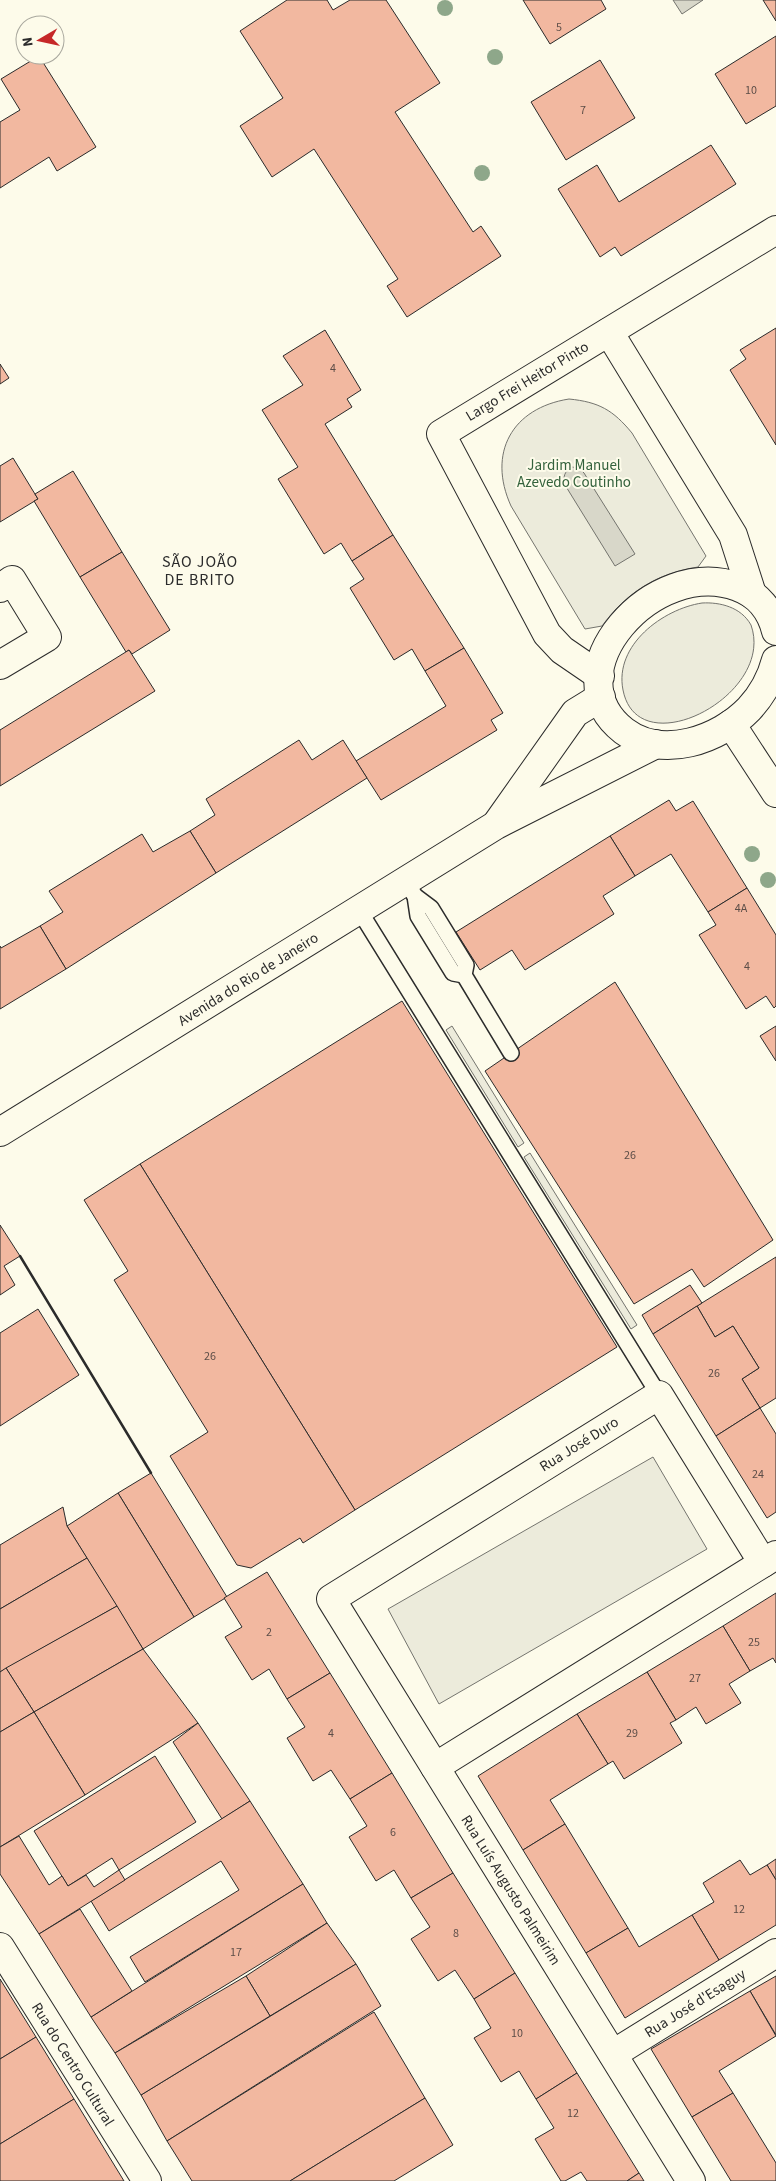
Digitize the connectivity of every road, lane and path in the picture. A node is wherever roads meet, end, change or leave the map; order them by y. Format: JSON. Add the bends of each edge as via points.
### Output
{"nodes":[{"id":1,"x":776,"y":230,"type":"edge"},
{"id":2,"x":609,"y":332,"type":"junction"},
{"id":3,"x":0,"y":588,"type":"edge"},
{"id":4,"x":752,"y":594,"type":"junction"},
{"id":5,"x":776,"y":629,"type":"edge"},
{"id":6,"x":776,"y":660,"type":"edge"},
{"id":7,"x":0,"y":665,"type":"edge"},
{"id":8,"x":600,"y":686,"type":"junction"},
{"id":9,"x":731,"y":724,"type":"junction"},
{"id":10,"x":656,"y":744,"type":"junction"},
{"id":11,"x":776,"y":794,"type":"edge"},
{"id":12,"x":496,"y":825,"type":"junction"},
{"id":13,"x":410,"y":888,"type":"junction"},
{"id":14,"x":359,"y":910,"type":"junction"},
{"id":15,"x":511,"y":1053,"type":"dead end"},
{"id":16,"x":0,"y":1132,"type":"edge"},
{"id":17,"x":659,"y":1395,"type":"junction"},
{"id":18,"x":770,"y":1559,"type":"edge"},
{"id":19,"x":331,"y":1599,"type":"joint"},
{"id":20,"x":435,"y":1766,"type":"junction"},
{"id":21,"x":0,"y":1947,"type":"edge"},
{"id":22,"x":776,"y":1953,"type":"edge"},
{"id":23,"x":613,"y":2054,"type":"junction"},
{"id":24,"x":147,"y":2181,"type":"edge"},
{"id":25,"x":691,"y":2181,"type":"edge"}],
"edges":[{"from":1,"to":2,"type":"street"},
{"from":2,"to":4,"type":"street","via":[[734,535]]},
{"from":2,"to":8,"type":"street","name":"Largo Frei Heitor Pinto","via":[[441,434],[546,634]]},
{"from":3,"to":7,"type":"street","via":[[12,580],[47,637]]},
{"from":4,"to":5,"type":"street","via":[[767,609]]},
{"from":4,"to":8,"type":"street","via":[[732,584],[711,581],[688,583],[656,595],[637,608],[614,634],[604,654]]},
{"from":6,"to":9,"type":"street","name":"Largo Frei Heitor Pinto","via":[[763,692]]},
{"from":8,"to":10,"type":"street","name":"Largo Frei Heitor Pinto","via":[[610,717],[626,732]]},
{"from":8,"to":12,"type":"street","name":"Avenida do Rio de Janeiro","via":[[575,712]]},
{"from":9,"to":10,"type":"street","name":"Largo Frei Heitor Pinto","via":[[710,736],[689,742]]},
{"from":9,"to":11,"type":"street"},
{"from":10,"to":12,"type":"street","name":"Avenida do Rio de Janeiro"},
{"from":12,"to":13,"type":"street","name":"Avenida do Rio de Janeiro"},
{"from":13,"to":14,"type":"street","name":"Avenida do Rio de Janeiro"},
{"from":13,"to":15,"type":"lane","via":[[418,916],[453,973],[464,975]]},
{"from":14,"to":16,"type":"street","name":"Avenida do Rio de Janeiro"},
{"from":14,"to":17,"type":"lane"},
{"from":17,"to":18,"type":"street"},
{"from":17,"to":19,"type":"street","name":"Rua José Duro"},
{"from":18,"to":20,"type":"street"},
{"from":19,"to":20,"type":"street","name":"Rua Luís Augusto Palmeirim"},
{"from":20,"to":23,"type":"street","name":"Rua Luís Augusto Palmeirim"},
{"from":21,"to":24,"type":"street","name":"Rua do Centro Cultural"},
{"from":22,"to":23,"type":"street","name":"Rua José d'Esaguy"},
{"from":23,"to":25,"type":"street","name":"Rua Luís Augusto Palmeirim"}]}
